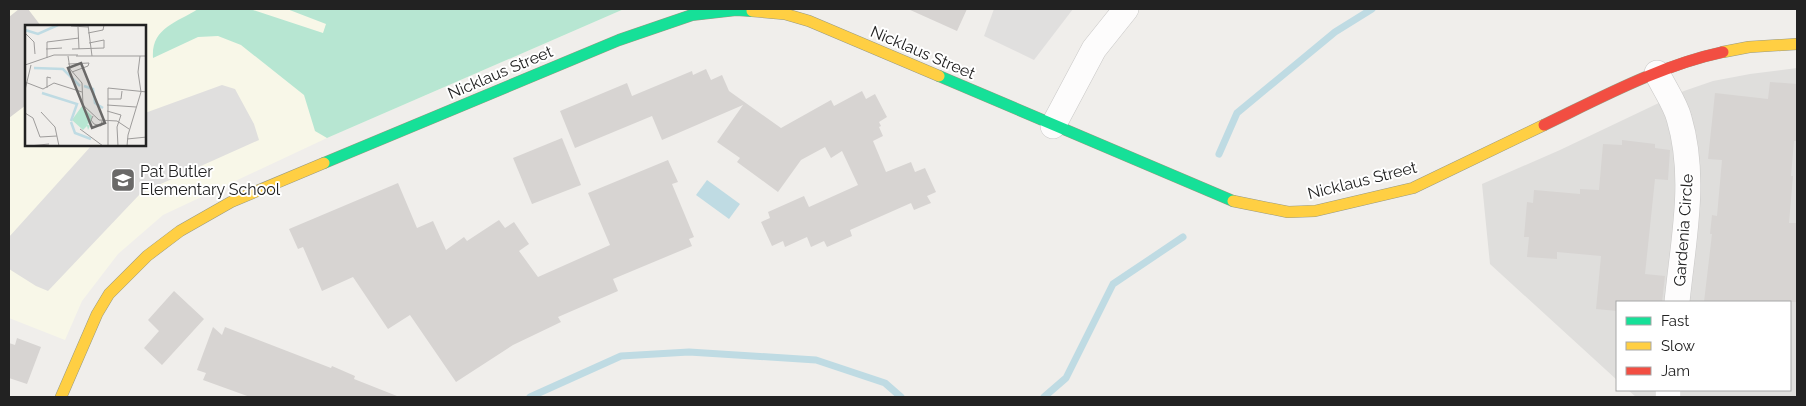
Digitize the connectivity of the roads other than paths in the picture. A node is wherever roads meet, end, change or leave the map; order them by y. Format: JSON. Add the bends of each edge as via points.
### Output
{"nodes":[{"id":1,"x":1126,"y":9,"type":"edge"},
{"id":2,"x":1797,"y":44,"type":"edge"},
{"id":3,"x":1657,"y":73,"type":"junction"},
{"id":4,"x":1053,"y":126,"type":"junction"},
{"id":5,"x":1677,"y":301,"type":"edge"},
{"id":6,"x":61,"y":397,"type":"edge"}],
"edges":[{"from":1,"to":4,"type":"street","via":[[1094,49]]},
{"from":2,"to":3,"type":"street","name":"Nicklaus Street","via":[[1749,47],[1706,56]]},
{"from":3,"to":4,"type":"street","name":"Nicklaus Street","via":[[1413,188],[1316,211],[1288,212],[1230,200]]},
{"from":3,"to":5,"type":"street","name":"Gardenia Circle","via":[[1679,116],[1687,150],[1689,183]]},
{"from":4,"to":6,"type":"street","name":"Nicklaus Street","via":[[809,21],[785,14],[736,10],[692,15],[619,40],[232,202],[180,231],[147,256],[109,294]]}]}
